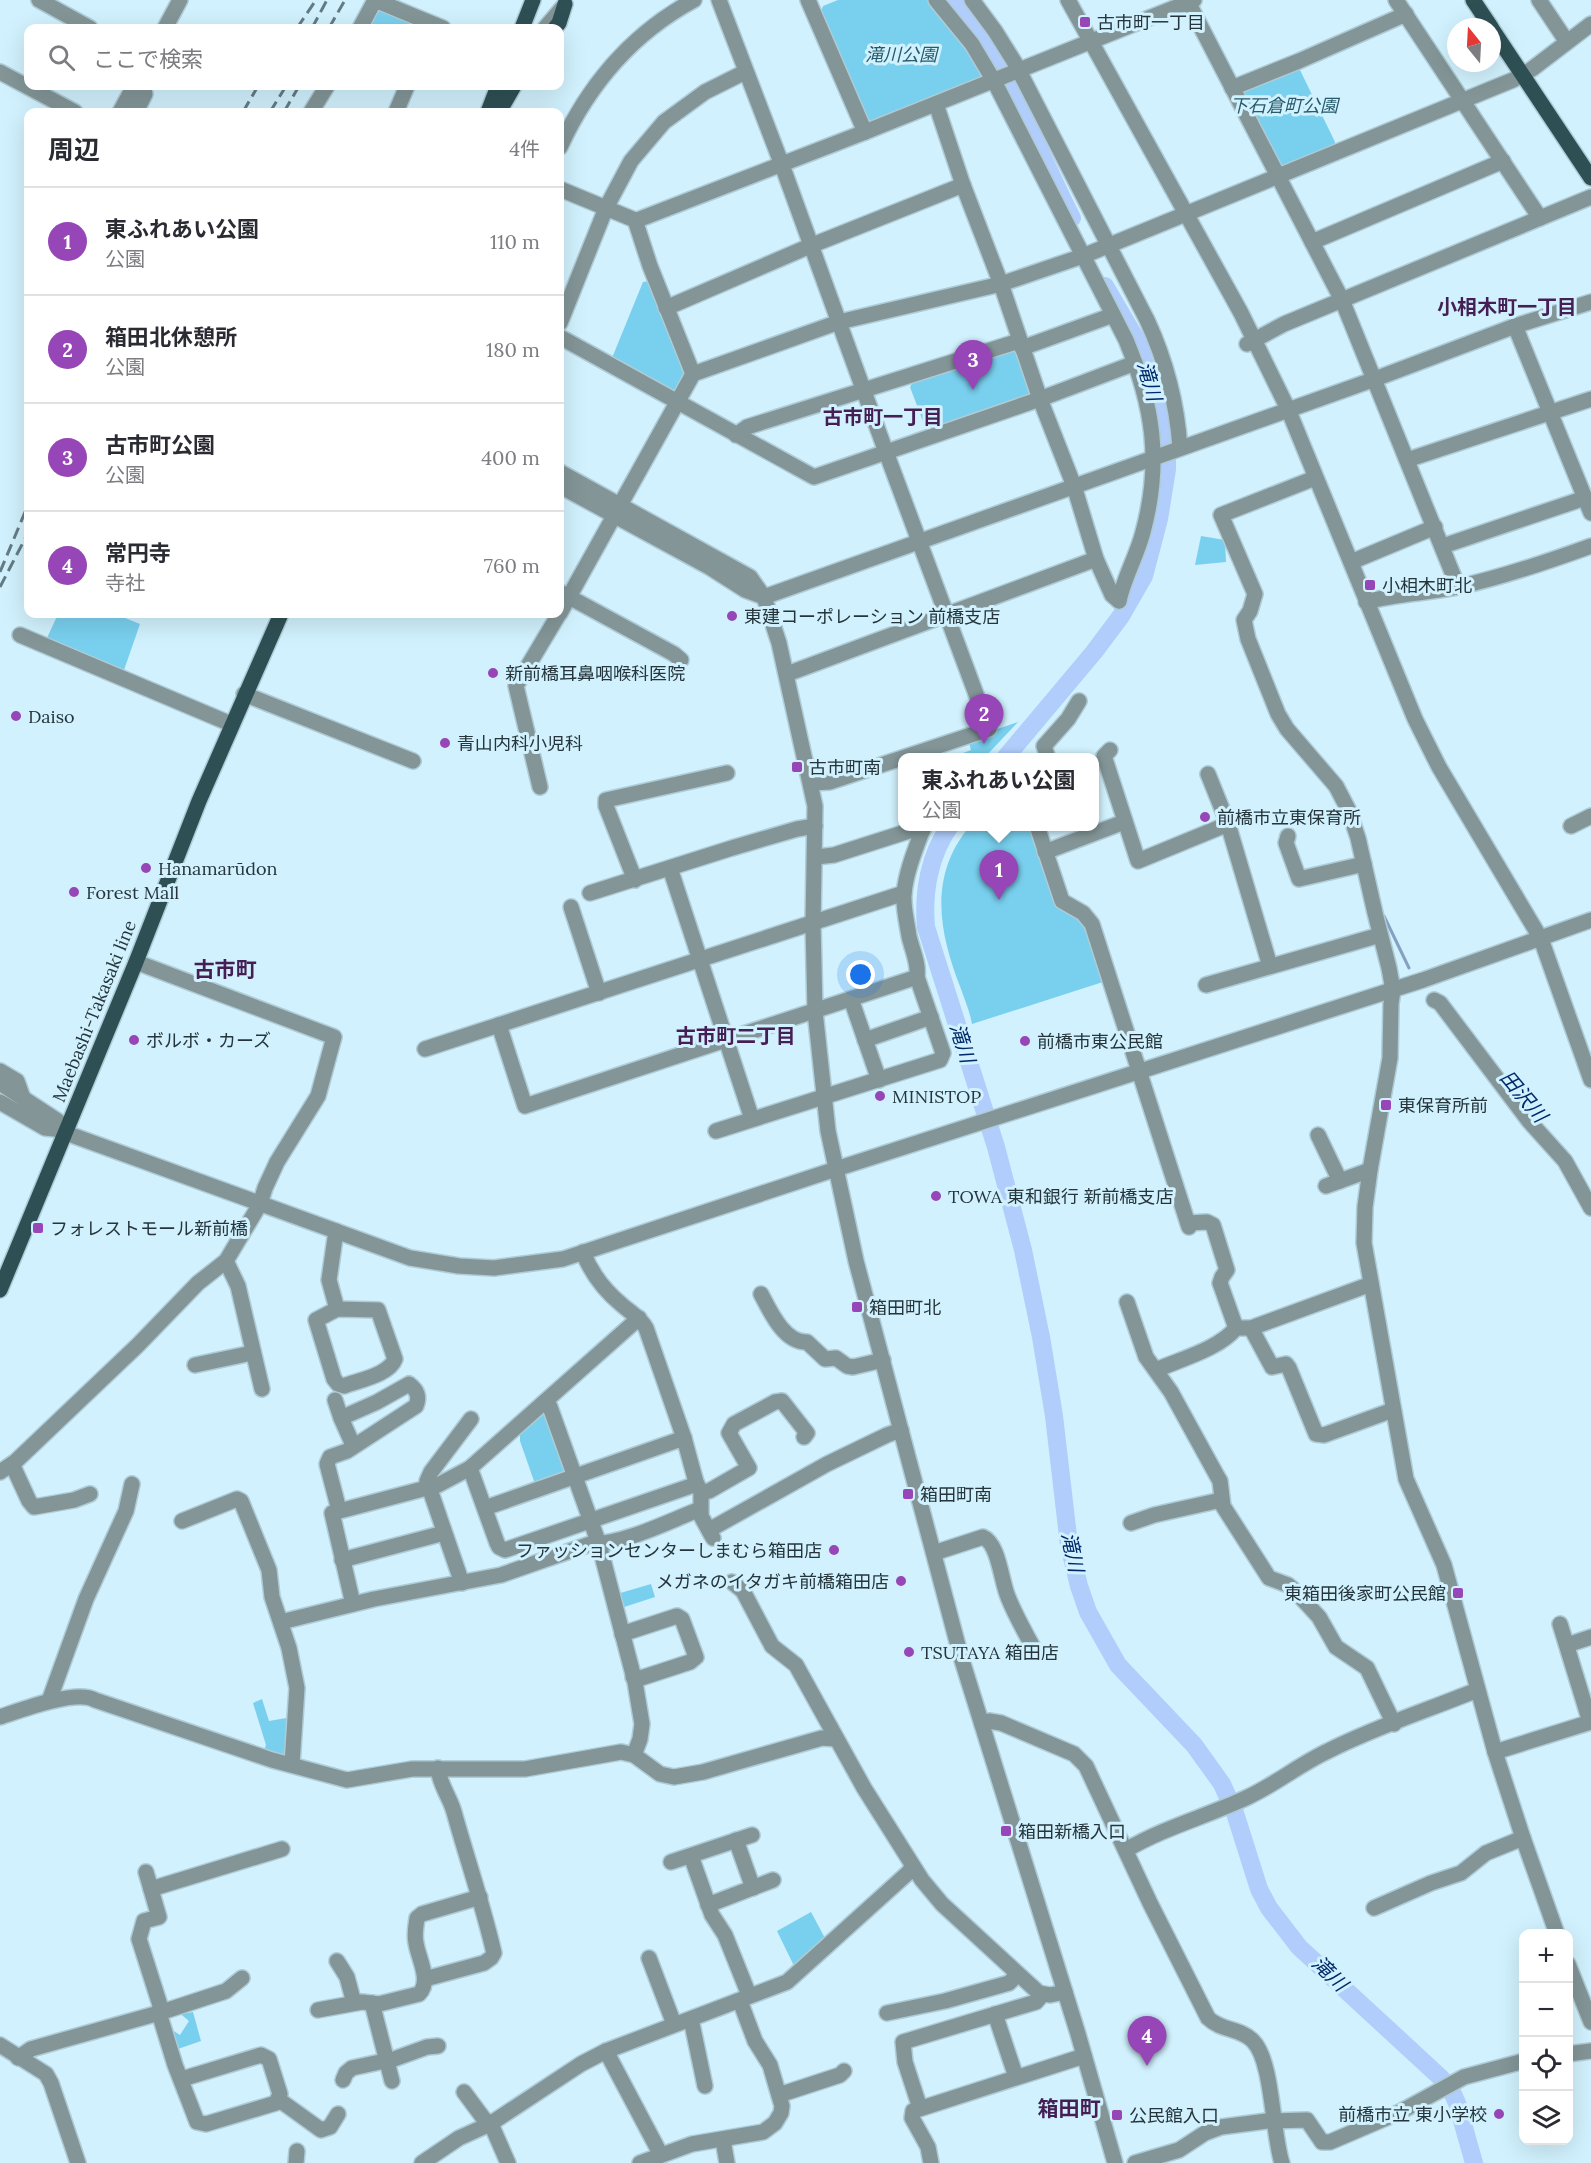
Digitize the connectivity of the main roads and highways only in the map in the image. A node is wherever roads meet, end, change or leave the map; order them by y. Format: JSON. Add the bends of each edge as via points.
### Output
{"nodes":[{"id":1,"x":533,"y":0,"type":"edge"},
{"id":2,"x":1473,"y":0,"type":"edge"},
{"id":3,"x":567,"y":2,"type":"edge"},
{"id":4,"x":1485,"y":18,"type":"edge"},
{"id":5,"x":524,"y":24,"type":"edge"},
{"id":6,"x":558,"y":24,"type":"edge"},
{"id":7,"x":1501,"y":42,"type":"edge"},
{"id":8,"x":496,"y":90,"type":"edge"},
{"id":9,"x":512,"y":90,"type":"edge"},
{"id":10,"x":490,"y":108,"type":"edge"},
{"id":11,"x":501,"y":108,"type":"edge"},
{"id":12,"x":1591,"y":178,"type":"edge"},
{"id":13,"x":279,"y":618,"type":"edge"},
{"id":14,"x":0,"y":1290,"type":"edge"}],
"edges":[{"from":1,"to":5,"type":"main road"},
{"from":2,"to":4,"type":"main road"},
{"from":3,"to":6,"type":"main road"},
{"from":7,"to":12,"type":"main road"},
{"from":8,"to":10,"type":"main road"},
{"from":9,"to":11,"type":"main road"},
{"from":13,"to":14,"type":"main road","name":"Maebashi-Takasaki line","via":[[231,724]]}]}
